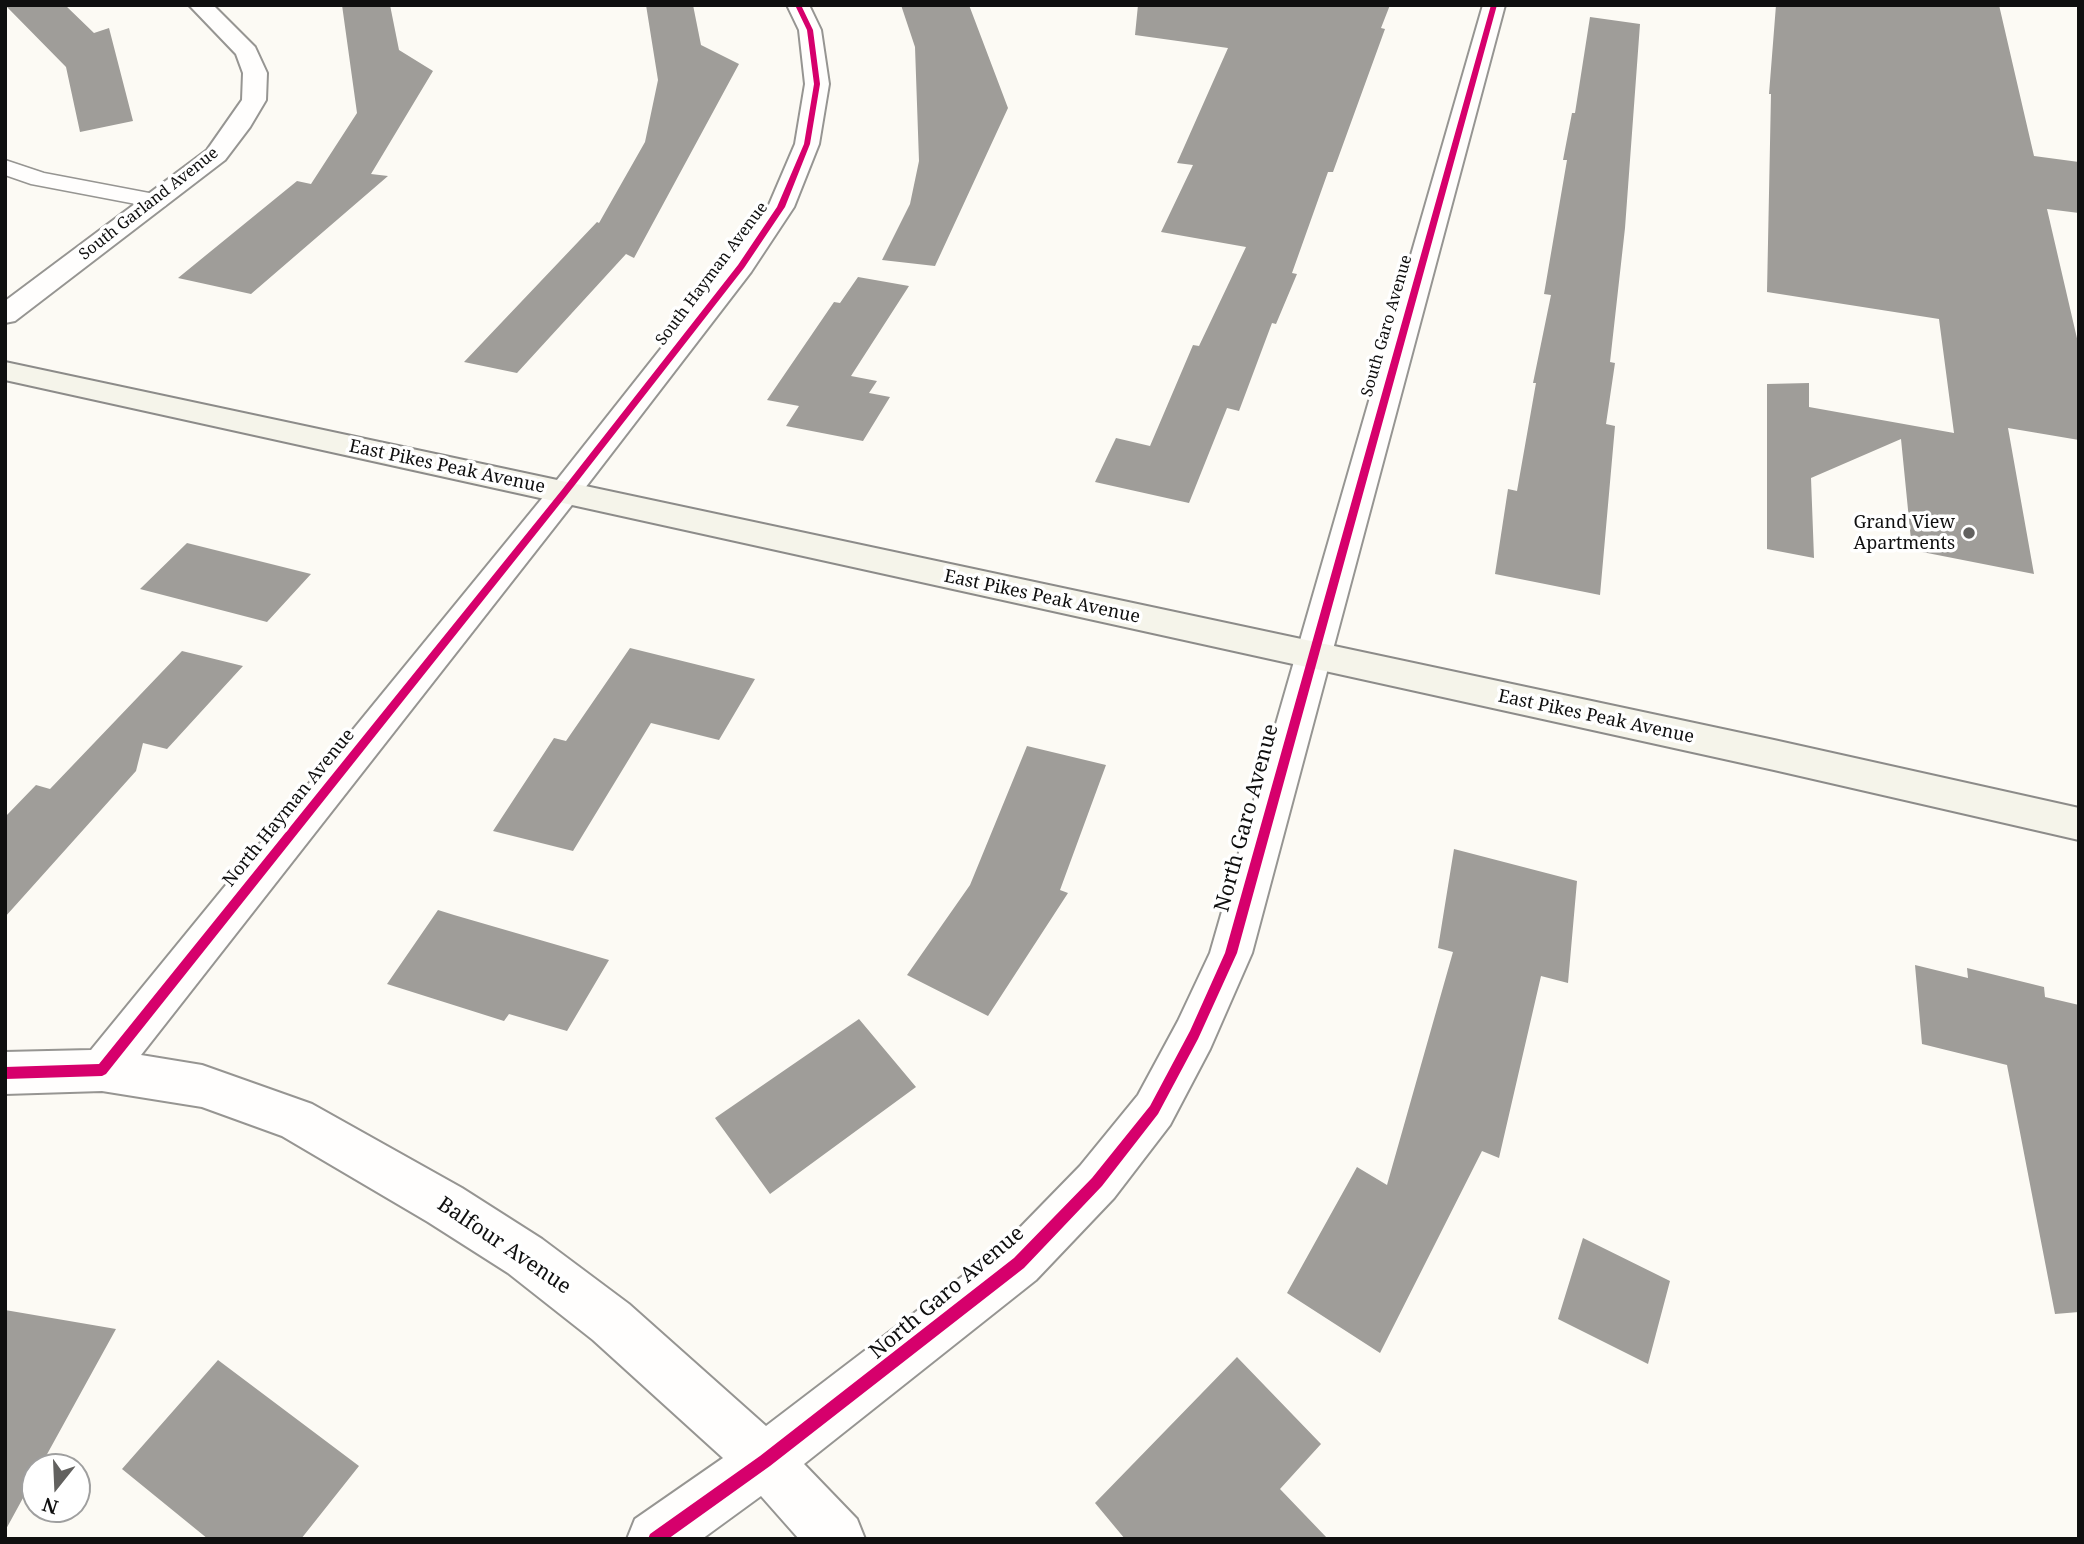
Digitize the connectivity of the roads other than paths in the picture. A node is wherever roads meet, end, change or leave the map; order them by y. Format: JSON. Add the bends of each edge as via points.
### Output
{"nodes":[{"id":1,"x":200,"y":5,"type":"edge"},
{"id":2,"x":798,"y":5,"type":"edge"},
{"id":3,"x":1494,"y":5,"type":"edge"},
{"id":4,"x":5,"y":167,"type":"edge"},
{"id":5,"x":157,"y":201,"type":"junction"},
{"id":6,"x":5,"y":315,"type":"edge"},
{"id":7,"x":5,"y":372,"type":"edge"},
{"id":8,"x":564,"y":492,"type":"junction"},
{"id":9,"x":1311,"y":656,"type":"junction"},
{"id":10,"x":2079,"y":824,"type":"edge"},
{"id":11,"x":102,"y":1070,"type":"junction"},
{"id":12,"x":5,"y":1073,"type":"edge"},
{"id":13,"x":765,"y":1461,"type":"junction"},
{"id":14,"x":655,"y":1539,"type":"edge"},
{"id":15,"x":836,"y":1539,"type":"edge"}],
"edges":[{"from":1,"to":5,"type":"street","name":"South Garland Avenue","via":[[247,52],[256,73],[254,100],[216,155]]},
{"from":2,"to":8,"type":"street","name":"South Hayman Avenue","via":[[810,30],[817,84],[807,144],[780,207],[741,266]]},
{"from":3,"to":9,"type":"street","name":"South Garo Avenue"},
{"from":4,"to":5,"type":"lane","via":[[39,179]]},
{"from":5,"to":6,"type":"street","name":"South Garland Avenue"},
{"from":7,"to":8,"type":"main road","name":"East Pikes Peak Avenue"},
{"from":8,"to":9,"type":"main road","name":"East Pikes Peak Avenue"},
{"from":8,"to":11,"type":"street","name":"North Hayman Avenue"},
{"from":9,"to":10,"type":"main road","name":"East Pikes Peak Avenue"},
{"from":9,"to":13,"type":"street","name":"North Garo Avenue","via":[[1231,953],[1154,1110],[1097,1182],[1019,1263]]},
{"from":11,"to":12,"type":"street"},
{"from":11,"to":13,"type":"street","name":"Balfour Avenue","via":[[202,1086],[296,1119],[374,1162],[525,1256],[611,1322]]},
{"from":13,"to":14,"type":"street","name":"North Garo Avenue"},
{"from":13,"to":15,"type":"street","name":"Balfour Avenue"}]}
